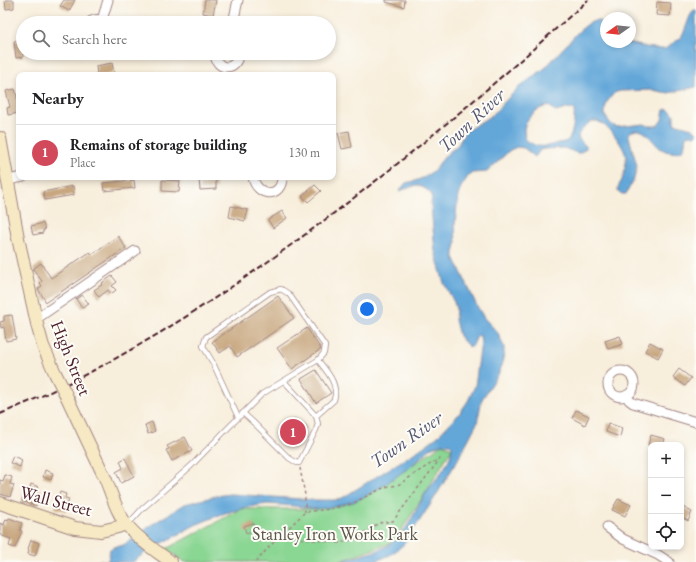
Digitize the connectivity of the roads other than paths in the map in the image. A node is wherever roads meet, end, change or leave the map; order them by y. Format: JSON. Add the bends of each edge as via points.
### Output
{"nodes":[{"id":1,"x":108,"y":0,"type":"edge"},
{"id":2,"x":238,"y":0,"type":"edge"},
{"id":3,"x":105,"y":16,"type":"edge"},
{"id":4,"x":235,"y":16,"type":"edge"},
{"id":5,"x":216,"y":60,"type":"edge"},
{"id":6,"x":237,"y":60,"type":"edge"},
{"id":7,"x":0,"y":138,"type":"edge"},
{"id":8,"x":16,"y":178,"type":"edge"},
{"id":9,"x":8,"y":180,"type":"junction"},
{"id":10,"x":254,"y":180,"type":"edge"},
{"id":11,"x":282,"y":180,"type":"edge"},
{"id":12,"x":135,"y":251,"type":"dead end"},
{"id":13,"x":36,"y":319,"type":"junction"},
{"id":14,"x":318,"y":360,"type":"junction"},
{"id":15,"x":284,"y":380,"type":"junction"},
{"id":16,"x":627,"y":395,"type":"dead end"},
{"id":17,"x":243,"y":413,"type":"junction"},
{"id":18,"x":316,"y":416,"type":"junction"},
{"id":19,"x":238,"y":417,"type":"junction"},
{"id":20,"x":696,"y":422,"type":"edge"},
{"id":21,"x":0,"y":504,"type":"edge"},
{"id":22,"x":126,"y":524,"type":"junction"},
{"id":23,"x":607,"y":527,"type":"dead end"},
{"id":24,"x":171,"y":562,"type":"edge"},
{"id":25,"x":669,"y":562,"type":"edge"}],
"edges":[{"from":1,"to":3,"type":"street"},
{"from":2,"to":4,"type":"street"},
{"from":5,"to":6,"type":"street","via":[[218,64],[227,67]]},
{"from":7,"to":9,"type":"street","name":"High Street"},
{"from":8,"to":9,"type":"street"},
{"from":9,"to":13,"type":"street","name":"High Street"},
{"from":10,"to":11,"type":"street","via":[[258,188],[270,193],[279,188]]},
{"from":12,"to":13,"type":"street"},
{"from":13,"to":22,"type":"street","name":"High Street","bridge":true,"via":[[43,346]]},
{"from":14,"to":15,"type":"lane"},
{"from":14,"to":18,"type":"lane","via":[[336,389],[334,400]]},
{"from":14,"to":19,"type":"lane","via":[[324,353],[325,346],[289,294],[281,289],[270,292],[206,337],[203,346]]},
{"from":15,"to":17,"type":"lane","via":[[262,394]]},
{"from":15,"to":18,"type":"lane"},
{"from":16,"to":20,"type":"street","via":[[633,403]]},
{"from":17,"to":18,"type":"lane","via":[[297,463],[316,430]]},
{"from":17,"to":19,"type":"lane"},
{"from":19,"to":22,"type":"lane"},
{"from":21,"to":22,"type":"street","name":"Wall Street","via":[[75,528],[102,531]]},
{"from":22,"to":24,"type":"street","name":"High Street"},
{"from":23,"to":25,"type":"street","via":[[623,539]]}]}
